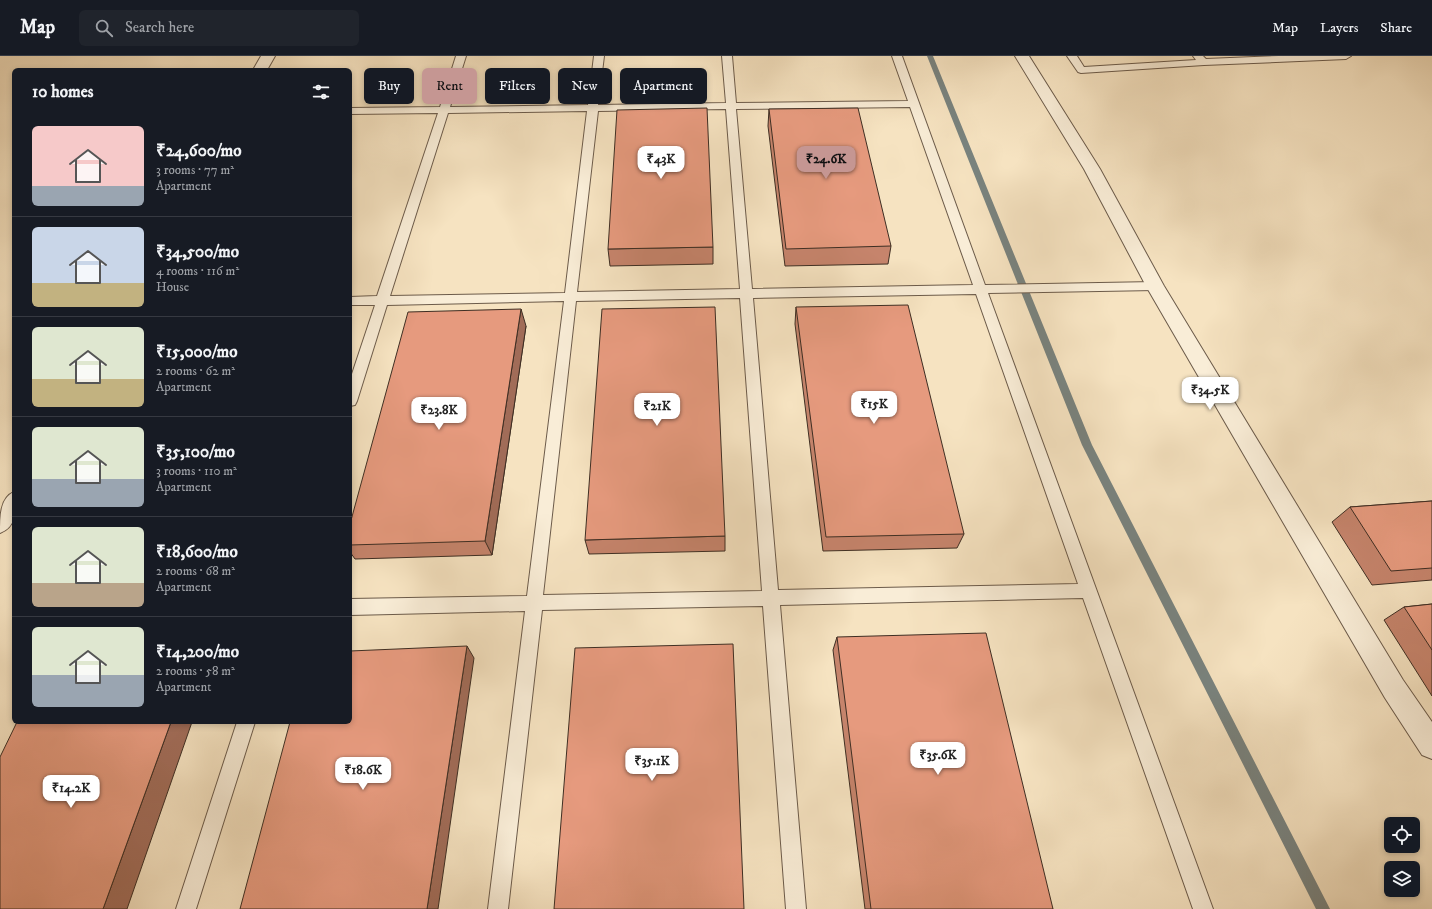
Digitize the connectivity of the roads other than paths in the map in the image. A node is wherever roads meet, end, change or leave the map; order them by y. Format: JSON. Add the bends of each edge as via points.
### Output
{"nodes":[{"id":1,"x":268,"y":56,"type":"edge"},
{"id":2,"x":461,"y":56,"type":"edge"},
{"id":3,"x":599,"y":56,"type":"edge"},
{"id":4,"x":727,"y":56,"type":"edge"},
{"id":5,"x":897,"y":56,"type":"edge"},
{"id":6,"x":1022,"y":56,"type":"edge"},
{"id":7,"x":1072,"y":56,"type":"edge"},
{"id":8,"x":1346,"y":56,"type":"edge"},
{"id":9,"x":1201,"y":59,"type":"edge"},
{"id":10,"x":261,"y":68,"type":"edge"},
{"id":11,"x":914,"y":104,"type":"junction"},
{"id":12,"x":731,"y":106,"type":"junction"},
{"id":13,"x":593,"y":108,"type":"junction"},
{"id":14,"x":444,"y":110,"type":"junction"},
{"id":15,"x":352,"y":111,"type":"edge"},
{"id":16,"x":1155,"y":286,"type":"junction"},
{"id":17,"x":980,"y":289,"type":"junction"},
{"id":18,"x":746,"y":294,"type":"junction"},
{"id":19,"x":571,"y":297,"type":"junction"},
{"id":20,"x":352,"y":301,"type":"edge"},
{"id":21,"x":382,"y":301,"type":"junction"},
{"id":22,"x":352,"y":395,"type":"edge"},
{"id":23,"x":12,"y":504,"type":"edge"},
{"id":24,"x":0,"y":524,"type":"edge"},
{"id":25,"x":1089,"y":591,"type":"junction"},
{"id":26,"x":771,"y":598,"type":"junction"},
{"id":27,"x":534,"y":603,"type":"junction"},
{"id":28,"x":352,"y":607,"type":"edge"},
{"id":29,"x":245,"y":724,"type":"edge"},
{"id":30,"x":1432,"y":744,"type":"edge"},
{"id":31,"x":186,"y":909,"type":"edge"},
{"id":32,"x":498,"y":909,"type":"edge"},
{"id":33,"x":796,"y":909,"type":"edge"},
{"id":34,"x":1203,"y":909,"type":"edge"}],
"edges":[{"from":1,"to":10,"type":"street"},
{"from":2,"to":14,"type":"lane"},
{"from":3,"to":13,"type":"lane"},
{"from":4,"to":12,"type":"lane"},
{"from":5,"to":11,"type":"lane"},
{"from":6,"to":16,"type":"street","via":[[1092,169]]},
{"from":7,"to":9,"type":"lane","via":[[1081,70]]},
{"from":8,"to":9,"type":"lane"},
{"from":11,"to":12,"type":"lane"},
{"from":11,"to":17,"type":"lane"},
{"from":12,"to":13,"type":"lane"},
{"from":12,"to":18,"type":"lane"},
{"from":13,"to":14,"type":"lane"},
{"from":13,"to":19,"type":"lane"},
{"from":14,"to":15,"type":"lane"},
{"from":14,"to":21,"type":"lane"},
{"from":16,"to":17,"type":"lane"},
{"from":16,"to":30,"type":"street","via":[[1394,689]]},
{"from":17,"to":18,"type":"lane"},
{"from":17,"to":25,"type":"lane"},
{"from":18,"to":19,"type":"lane"},
{"from":18,"to":26,"type":"lane"},
{"from":19,"to":21,"type":"lane"},
{"from":19,"to":27,"type":"lane"},
{"from":20,"to":21,"type":"lane"},
{"from":21,"to":22,"type":"lane"},
{"from":23,"to":24,"type":"street"},
{"from":25,"to":26,"type":"lane"},
{"from":25,"to":34,"type":"lane"},
{"from":26,"to":27,"type":"lane"},
{"from":26,"to":33,"type":"lane"},
{"from":27,"to":28,"type":"lane"},
{"from":27,"to":32,"type":"lane"},
{"from":29,"to":31,"type":"lane"}]}
